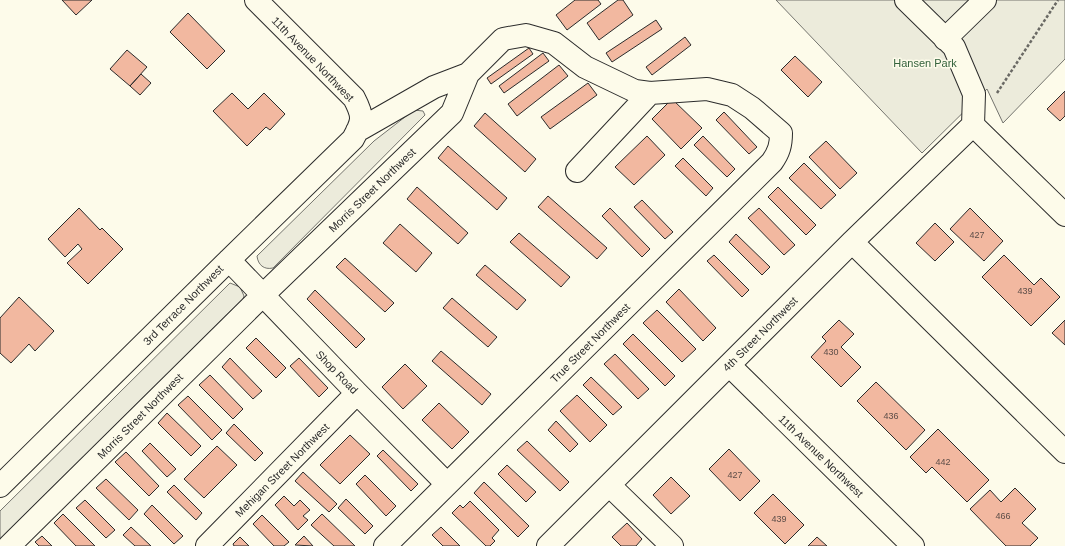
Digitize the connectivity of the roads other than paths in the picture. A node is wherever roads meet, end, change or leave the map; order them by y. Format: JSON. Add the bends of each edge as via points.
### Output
{"nodes":[{"id":1,"x":256,"y":0,"type":"edge"},
{"id":2,"x":906,"y":0,"type":"edge"},
{"id":3,"x":985,"y":0,"type":"edge"},
{"id":4,"x":946,"y":39,"type":"junction"},
{"id":5,"x":468,"y":74,"type":"junction"},
{"id":6,"x":650,"y":93,"type":"junction"},
{"id":7,"x":974,"y":125,"type":"junction"},
{"id":8,"x":359,"y":127,"type":"junction"},
{"id":9,"x":781,"y":133,"type":"joint"},
{"id":10,"x":577,"y":171,"type":"dead end"},
{"id":11,"x":1065,"y":215,"type":"edge"},
{"id":12,"x":852,"y":242,"type":"junction"},
{"id":13,"x":229,"y":260,"type":"junction"},
{"id":14,"x":263,"y":295,"type":"junction"},
{"id":15,"x":729,"y":365,"type":"junction"},
{"id":16,"x":357,"y":393,"type":"junction"},
{"id":17,"x":1065,"y":452,"type":"edge"},
{"id":18,"x":447,"y":484,"type":"junction"},
{"id":19,"x":609,"y":485,"type":"junction"},
{"id":20,"x":0,"y":486,"type":"edge"},
{"id":21,"x":9,"y":546,"type":"edge"},
{"id":22,"x":207,"y":546,"type":"edge"},
{"id":23,"x":385,"y":546,"type":"edge"},
{"id":24,"x":548,"y":546,"type":"edge"},
{"id":25,"x":672,"y":546,"type":"edge"},
{"id":26,"x":913,"y":546,"type":"edge"}],
"edges":[{"from":1,"to":8,"type":"street","name":"11th Avenue Northwest","via":[[354,98],[361,114]]},
{"from":2,"to":4,"type":"street"},
{"from":3,"to":4,"type":"street"},
{"from":4,"to":7,"type":"street","via":[[954,47],[974,94]]},
{"from":5,"to":6,"type":"street","name":"Morris Street Northwest","via":[[504,39],[526,36],[554,43],[584,67],[635,91]]},
{"from":5,"to":8,"type":"street","via":[[434,87]]},
{"from":5,"to":14,"type":"street","name":"Morris Street Northwest","via":[[452,113]]},
{"from":6,"to":9,"type":"street","name":"Morris Street Northwest","via":[[707,89],[732,95]]},
{"from":6,"to":10,"type":"street"},
{"from":7,"to":11,"type":"street"},
{"from":7,"to":12,"type":"street","name":"4th Street Northwest"},
{"from":8,"to":13,"type":"street","name":"3rd Terrace Northwest","via":[[353,139]]},
{"from":9,"to":18,"type":"street","name":"True Street Northwest","via":[[781,144],[772,162]]},
{"from":12,"to":15,"type":"street","name":"4th Street Northwest"},
{"from":12,"to":17,"type":"street"},
{"from":13,"to":14,"type":"street","name":"Shop Road"},
{"from":13,"to":20,"type":"street","name":"3rd Terrace Northwest"},
{"from":14,"to":16,"type":"street","name":"Shop Road"},
{"from":14,"to":21,"type":"street","name":"Morris Street Northwest"},
{"from":15,"to":19,"type":"street","name":"4th Street Northwest"},
{"from":15,"to":26,"type":"street","name":"11th Avenue Northwest"},
{"from":16,"to":18,"type":"street","name":"Shop Road"},
{"from":16,"to":22,"type":"street","name":"Mehigan Street Northwest"},
{"from":18,"to":23,"type":"street","name":"True Street Northwest"},
{"from":19,"to":24,"type":"street","name":"4th Street Northwest"},
{"from":19,"to":25,"type":"street"}]}
